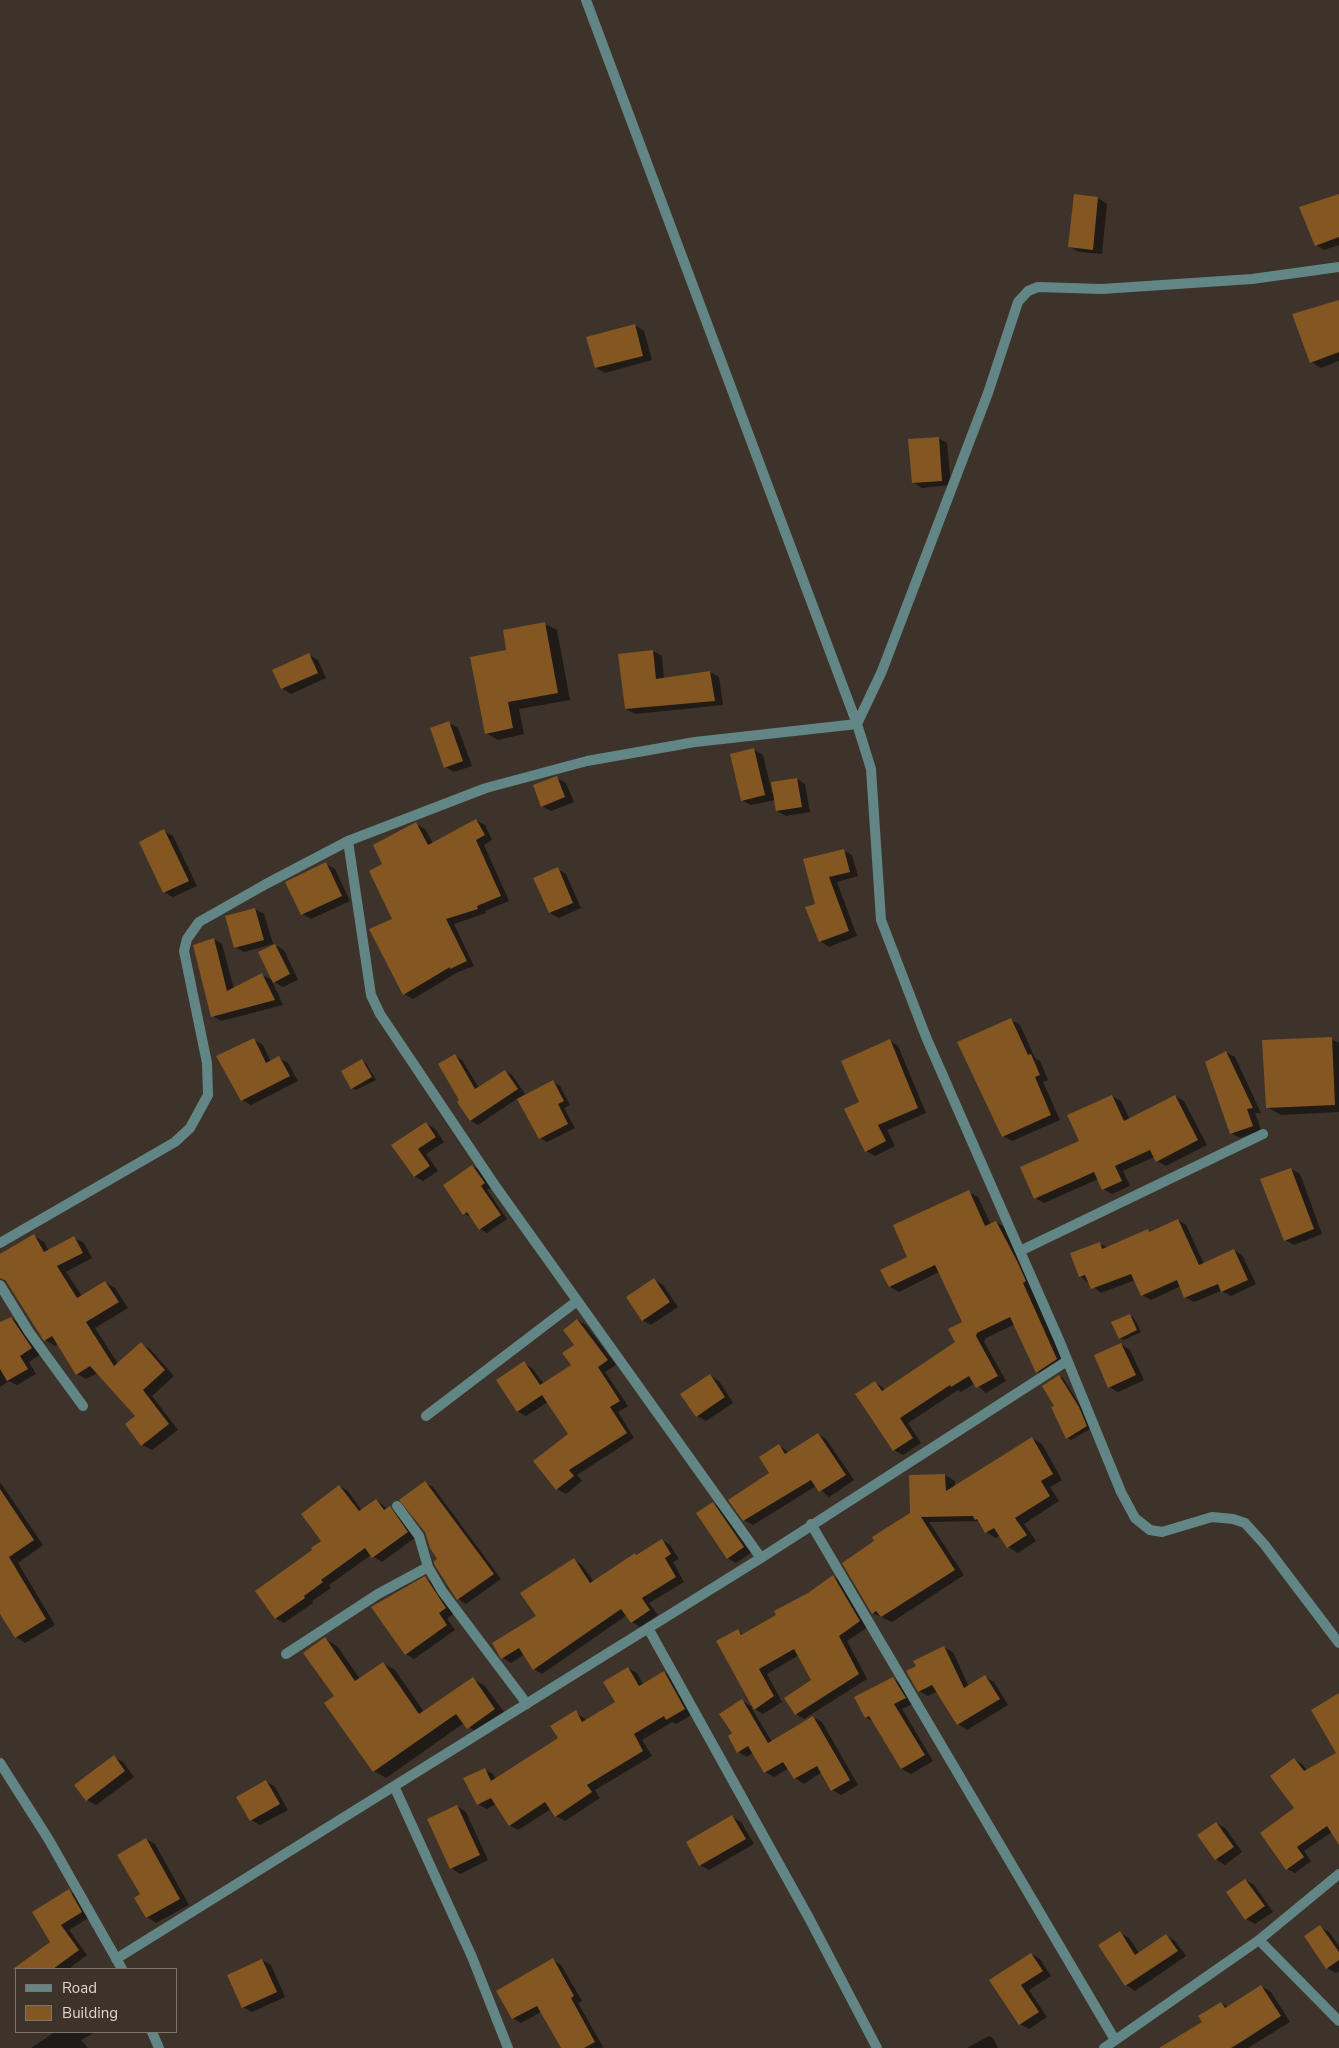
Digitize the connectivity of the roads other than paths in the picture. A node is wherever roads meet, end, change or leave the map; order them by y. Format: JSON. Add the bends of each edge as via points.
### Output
{"nodes":[{"id":1,"x":586,"y":0,"type":"edge"},
{"id":2,"x":1339,"y":267,"type":"edge"},
{"id":3,"x":857,"y":724,"type":"junction"},
{"id":4,"x":348,"y":841,"type":"junction"},
{"id":5,"x":1263,"y":1134,"type":"dead end"},
{"id":6,"x":0,"y":1243,"type":"edge"},
{"id":7,"x":1020,"y":1251,"type":"junction"},
{"id":8,"x":0,"y":1285,"type":"edge"},
{"id":9,"x":577,"y":1302,"type":"junction"},
{"id":10,"x":1068,"y":1361,"type":"junction"},
{"id":11,"x":83,"y":1406,"type":"dead end"},
{"id":12,"x":426,"y":1416,"type":"dead end"},
{"id":13,"x":397,"y":1506,"type":"dead end"},
{"id":14,"x":811,"y":1524,"type":"junction"},
{"id":15,"x":761,"y":1558,"type":"junction"},
{"id":16,"x":428,"y":1567,"type":"junction"},
{"id":17,"x":648,"y":1628,"type":"junction"},
{"id":18,"x":1339,"y":1643,"type":"edge"},
{"id":19,"x":286,"y":1654,"type":"dead end"},
{"id":20,"x":527,"y":1704,"type":"junction"},
{"id":21,"x":0,"y":1763,"type":"edge"},
{"id":22,"x":394,"y":1786,"type":"junction"},
{"id":23,"x":1339,"y":1874,"type":"edge"},
{"id":24,"x":1259,"y":1940,"type":"junction"},
{"id":25,"x":116,"y":1959,"type":"junction"},
{"id":26,"x":121,"y":1968,"type":"edge"},
{"id":27,"x":1339,"y":2021,"type":"edge"},
{"id":28,"x":152,"y":2033,"type":"edge"},
{"id":29,"x":1115,"y":2040,"type":"junction"},
{"id":30,"x":159,"y":2048,"type":"edge"},
{"id":31,"x":508,"y":2048,"type":"edge"},
{"id":32,"x":877,"y":2048,"type":"edge"},
{"id":33,"x":1104,"y":2048,"type":"edge"}],
"edges":[{"from":1,"to":3,"type":"street"},
{"from":2,"to":3,"type":"street","via":[[1252,279],[1102,288],[1038,287],[1028,291],[1018,302],[988,393],[886,661]]},
{"from":3,"to":4,"type":"street","via":[[695,742],[587,762],[486,788]]},
{"from":3,"to":7,"type":"street","via":[[871,769],[880,920],[926,1037]]},
{"from":4,"to":6,"type":"street","via":[[199,922],[187,939],[184,951],[208,1079],[208,1095],[190,1128],[175,1142]]},
{"from":4,"to":9,"type":"street","via":[[371,995],[380,1014]]},
{"from":5,"to":7,"type":"street"},
{"from":7,"to":10,"type":"street"},
{"from":8,"to":11,"type":"street","via":[[29,1332]]},
{"from":9,"to":12,"type":"street"},
{"from":9,"to":15,"type":"street"},
{"from":10,"to":14,"type":"street"},
{"from":10,"to":18,"type":"street","via":[[1122,1492],[1136,1518],[1150,1530],[1162,1532],[1212,1517],[1245,1523]]},
{"from":13,"to":16,"type":"street","via":[[419,1536]]},
{"from":14,"to":15,"type":"street"},
{"from":14,"to":29,"type":"street"},
{"from":15,"to":17,"type":"street"},
{"from":16,"to":19,"type":"street","via":[[378,1594]]},
{"from":16,"to":20,"type":"street","via":[[442,1591]]},
{"from":17,"to":20,"type":"street"},
{"from":17,"to":32,"type":"street","via":[[809,1918]]},
{"from":20,"to":22,"type":"street"},
{"from":21,"to":25,"type":"street","via":[[49,1840]]},
{"from":22,"to":25,"type":"street"},
{"from":22,"to":31,"type":"street","via":[[472,1957]]},
{"from":23,"to":24,"type":"street"},
{"from":24,"to":27,"type":"street"},
{"from":24,"to":29,"type":"street"},
{"from":25,"to":26,"type":"street"},
{"from":28,"to":30,"type":"street"},
{"from":29,"to":33,"type":"street"}]}
